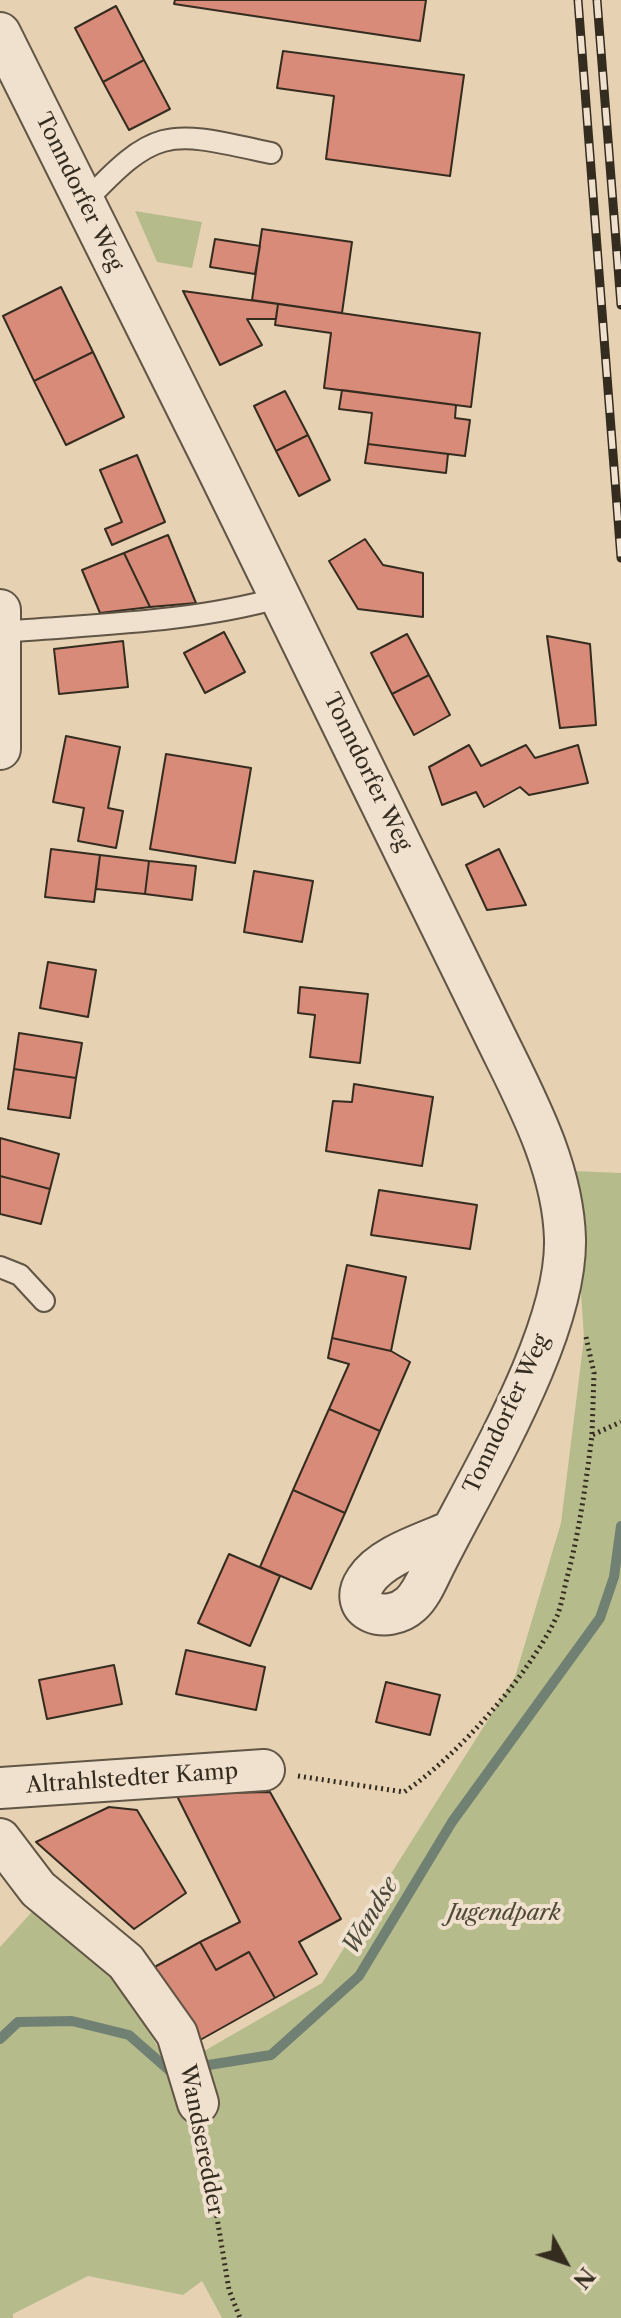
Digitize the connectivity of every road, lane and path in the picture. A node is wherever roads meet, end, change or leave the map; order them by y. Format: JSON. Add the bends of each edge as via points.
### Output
{"nodes":[{"id":1,"x":0,"y":33,"type":"edge"},
{"id":2,"x":271,"y":153,"type":"dead end"},
{"id":3,"x":84,"y":203,"type":"junction"},
{"id":4,"x":282,"y":597,"type":"junction"},
{"id":5,"x":1,"y":621,"type":"edge"},
{"id":6,"x":0,"y":749,"type":"edge"},
{"id":7,"x":0,"y":1267,"type":"edge"},
{"id":8,"x":44,"y":1301,"type":"dead end"},
{"id":9,"x":621,"y":1422,"type":"edge"},
{"id":10,"x":451,"y":1531,"type":"dead end"},
{"id":11,"x":264,"y":1770,"type":"joint"},
{"id":12,"x":0,"y":1788,"type":"edge"},
{"id":13,"x":0,"y":1839,"type":"edge"},
{"id":14,"x":198,"y":2103,"type":"joint"},
{"id":15,"x":240,"y":2318,"type":"edge"}],
"edges":[{"from":1,"to":3,"type":"street","name":"Tonndorfer Weg"},
{"from":2,"to":3,"type":"lane","via":[[199,138],[165,139],[140,148]]},
{"from":3,"to":4,"type":"street","name":"Tonndorfer Weg"},
{"from":4,"to":5,"type":"lane","via":[[189,616]]},
{"from":4,"to":10,"type":"street","name":"Tonndorfer Weg","via":[[533,1118],[563,1215],[562,1278],[547,1332]]},
{"from":5,"to":6,"type":"street"},
{"from":7,"to":8,"type":"lane","via":[[20,1275]]},
{"from":9,"to":11,"type":"path","via":[[592,1435],[581,1524],[557,1615],[513,1685],[460,1743],[404,1792]]},
{"from":11,"to":12,"type":"street","name":"Altrahlstedter Kamp"},
{"from":13,"to":14,"type":"street","name":"Wandseredder","via":[[38,1889],[126,1962],[177,2034]]},
{"from":14,"to":15,"type":"path","name":"Wandseredder","via":[[229,2290]]}]}
